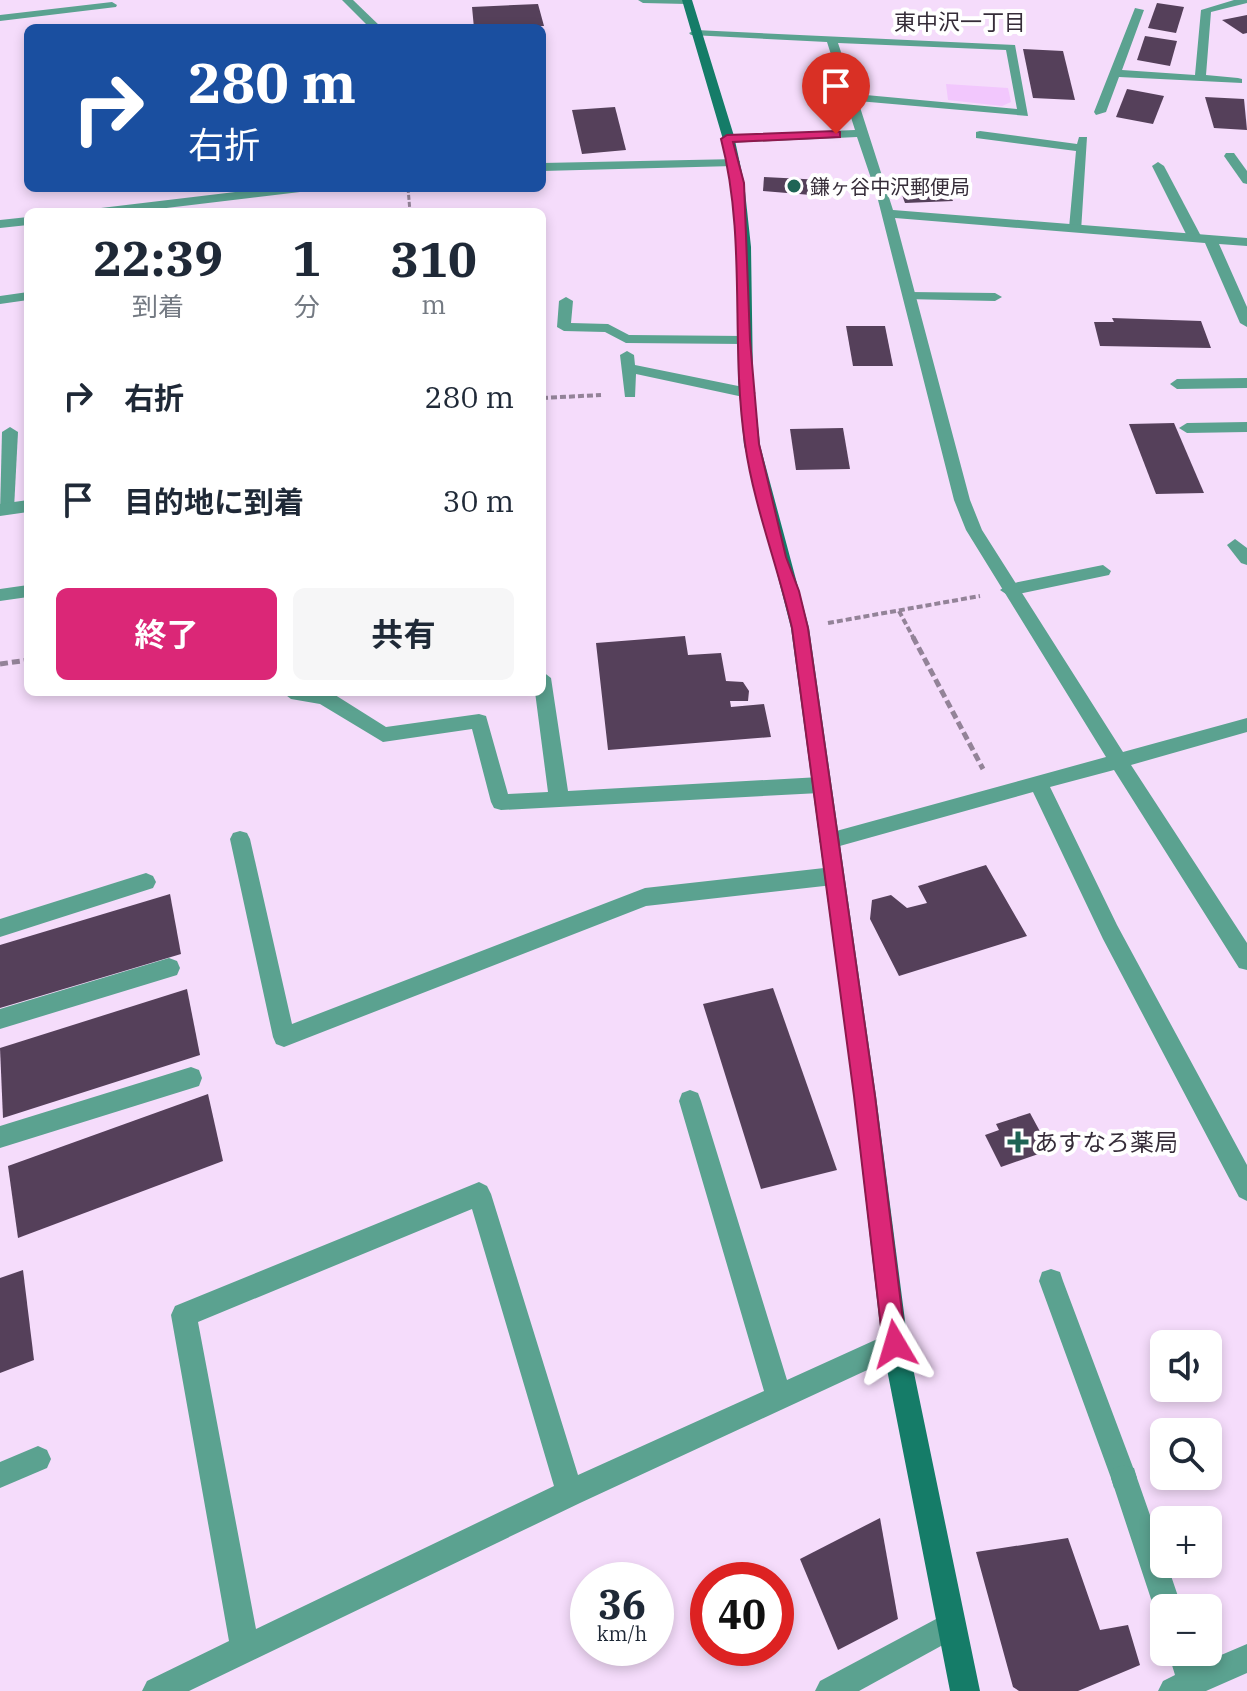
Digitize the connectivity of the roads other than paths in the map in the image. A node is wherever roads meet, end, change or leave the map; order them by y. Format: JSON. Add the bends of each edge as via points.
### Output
{"nodes":[{"id":1,"x":347,"y":0,"type":"edge"},
{"id":2,"x":643,"y":0,"type":"edge"},
{"id":3,"x":687,"y":0,"type":"edge"},
{"id":4,"x":1247,"y":0,"type":"edge"},
{"id":5,"x":112,"y":5,"type":"dead end"},
{"id":6,"x":1139,"y":10,"type":"dead end"},
{"id":7,"x":0,"y":18,"type":"edge"},
{"id":8,"x":372,"y":24,"type":"edge"},
{"id":9,"x":695,"y":33,"type":"junction"},
{"id":10,"x":832,"y":41,"type":"junction"},
{"id":11,"x":1115,"y":73,"type":"junction"},
{"id":12,"x":1200,"y":79,"type":"junction"},
{"id":13,"x":1238,"y":81,"type":"dead end"},
{"id":14,"x":851,"y":97,"type":"junction"},
{"id":15,"x":1100,"y":112,"type":"dead end"},
{"id":16,"x":863,"y":133,"type":"junction"},
{"id":17,"x":980,"y":135,"type":"dead end"},
{"id":18,"x":727,"y":139,"type":"junction"},
{"id":19,"x":1230,"y":156,"type":"dead end"},
{"id":20,"x":734,"y":162,"type":"junction"},
{"id":21,"x":1158,"y":166,"type":"dead end"},
{"id":22,"x":546,"y":167,"type":"edge"},
{"id":23,"x":1247,"y":180,"type":"edge"},
{"id":24,"x":218,"y":193,"type":"edge"},
{"id":25,"x":126,"y":208,"type":"edge"},
{"id":26,"x":887,"y":213,"type":"junction"},
{"id":27,"x":24,"y":221,"type":"edge"},
{"id":28,"x":0,"y":224,"type":"edge"},
{"id":29,"x":1076,"y":228,"type":"junction"},
{"id":30,"x":1203,"y":239,"type":"junction"},
{"id":31,"x":1247,"y":242,"type":"edge"},
{"id":32,"x":910,"y":296,"type":"junction"},
{"id":33,"x":24,"y":297,"type":"edge"},
{"id":34,"x":995,"y":297,"type":"dead end"},
{"id":35,"x":0,"y":300,"type":"edge"},
{"id":36,"x":566,"y":301,"type":"dead end"},
{"id":37,"x":1247,"y":323,"type":"edge"},
{"id":38,"x":626,"y":339,"type":"junction"},
{"id":39,"x":744,"y":340,"type":"junction"},
{"id":40,"x":628,"y":368,"type":"junction"},
{"id":41,"x":1247,"y":383,"type":"edge"},
{"id":42,"x":1177,"y":384,"type":"dead end"},
{"id":43,"x":748,"y":393,"type":"junction"},
{"id":44,"x":630,"y":394,"type":"road end"},
{"id":45,"x":1247,"y":427,"type":"edge"},
{"id":46,"x":1187,"y":428,"type":"dead end"},
{"id":47,"x":10,"y":432,"type":"dead end"},
{"id":48,"x":24,"y":506,"type":"edge"},
{"id":49,"x":3,"y":509,"type":"edge"},
{"id":50,"x":1235,"y":545,"type":"dead end"},
{"id":51,"x":1247,"y":559,"type":"edge"},
{"id":52,"x":1103,"y":571,"type":"dead end"},
{"id":53,"x":1009,"y":590,"type":"junction"},
{"id":54,"x":24,"y":592,"type":"edge"},
{"id":55,"x":0,"y":595,"type":"edge"},
{"id":56,"x":314,"y":696,"type":"edge"},
{"id":57,"x":545,"y":696,"type":"edge"},
{"id":58,"x":1247,"y":725,"type":"edge"},
{"id":59,"x":1120,"y":762,"type":"junction"},
{"id":60,"x":1039,"y":784,"type":"junction"},
{"id":61,"x":820,"y":785,"type":"junction"},
{"id":62,"x":559,"y":799,"type":"junction"},
{"id":63,"x":240,"y":839,"type":"dead end"},
{"id":64,"x":829,"y":841,"type":"junction"},
{"id":65,"x":833,"y":876,"type":"junction"},
{"id":66,"x":146,"y":882,"type":"dead end"},
{"id":67,"x":0,"y":928,"type":"edge"},
{"id":68,"x":1239,"y":933,"type":"edge"},
{"id":69,"x":1247,"y":961,"type":"edge"},
{"id":70,"x":169,"y":968,"type":"dead end"},
{"id":71,"x":0,"y":1019,"type":"edge"},
{"id":72,"x":191,"y":1078,"type":"dead end"},
{"id":73,"x":690,"y":1101,"type":"dead end"},
{"id":74,"x":0,"y":1137,"type":"edge"},
{"id":75,"x":1247,"y":1189,"type":"edge"},
{"id":76,"x":1051,"y":1281,"type":"dead end"},
{"id":77,"x":895,"y":1344,"type":"junction"},
{"id":78,"x":779,"y":1397,"type":"junction"},
{"id":79,"x":38,"y":1459,"type":"dead end"},
{"id":80,"x":0,"y":1475,"type":"edge"},
{"id":81,"x":570,"y":1493,"type":"junction"},
{"id":82,"x":1163,"y":1594,"type":"edge"},
{"id":83,"x":951,"y":1625,"type":"junction"},
{"id":84,"x":245,"y":1649,"type":"junction"},
{"id":85,"x":1245,"y":1663,"type":"edge"},
{"id":86,"x":1182,"y":1666,"type":"edge"},
{"id":87,"x":1183,"y":1686,"type":"edge"},
{"id":88,"x":169,"y":1688,"type":"edge"},
{"id":89,"x":830,"y":1691,"type":"edge"},
{"id":90,"x":965,"y":1691,"type":"edge"}],
"edges":[{"from":1,"to":8,"type":"street"},
{"from":2,"to":3,"type":"street"},
{"from":3,"to":9,"type":"street"},
{"from":4,"to":12,"type":"street","via":[[1206,10]]},
{"from":5,"to":7,"type":"street"},
{"from":6,"to":11,"type":"street"},
{"from":9,"to":10,"type":"street"},
{"from":9,"to":18,"type":"street"},
{"from":10,"to":14,"type":"street"},
{"from":10,"to":14,"type":"street","via":[[1011,47],[1024,113]]},
{"from":11,"to":12,"type":"street"},
{"from":11,"to":15,"type":"street"},
{"from":12,"to":13,"type":"street"},
{"from":14,"to":16,"type":"street"},
{"from":16,"to":18,"type":"street"},
{"from":16,"to":26,"type":"street"},
{"from":17,"to":29,"type":"street","via":[[1082,144]]},
{"from":18,"to":20,"type":"street"},
{"from":19,"to":23,"type":"street"},
{"from":20,"to":22,"type":"street"},
{"from":20,"to":39,"type":"street"},
{"from":21,"to":30,"type":"street"},
{"from":24,"to":25,"type":"street"},
{"from":26,"to":29,"type":"street"},
{"from":26,"to":32,"type":"street"},
{"from":27,"to":28,"type":"street"},
{"from":29,"to":30,"type":"street"},
{"from":30,"to":31,"type":"street"},
{"from":30,"to":37,"type":"street"},
{"from":32,"to":34,"type":"street"},
{"from":32,"to":53,"type":"street","via":[[962,500]]},
{"from":33,"to":35,"type":"street"},
{"from":36,"to":38,"type":"street","via":[[564,327],[608,328]]},
{"from":38,"to":39,"type":"street"},
{"from":38,"to":40,"type":"street"},
{"from":39,"to":43,"type":"street"},
{"from":40,"to":43,"type":"street"},
{"from":40,"to":44,"type":"street"},
{"from":41,"to":42,"type":"street"},
{"from":43,"to":61,"type":"street","via":[[752,444],[800,628]]},
{"from":45,"to":46,"type":"street"},
{"from":47,"to":49,"type":"street"},
{"from":48,"to":49,"type":"street"},
{"from":50,"to":51,"type":"street"},
{"from":52,"to":53,"type":"street"},
{"from":53,"to":59,"type":"street"},
{"from":54,"to":55,"type":"street"},
{"from":56,"to":62,"type":"street","via":[[383,735],[479,721],[501,802]]},
{"from":57,"to":62,"type":"street"},
{"from":58,"to":59,"type":"street"},
{"from":59,"to":60,"type":"street"},
{"from":59,"to":68,"type":"street"},
{"from":60,"to":64,"type":"street"},
{"from":60,"to":75,"type":"street","via":[[1110,932]]},
{"from":61,"to":62,"type":"street"},
{"from":61,"to":64,"type":"street"},
{"from":63,"to":65,"type":"street","via":[[284,1037],[645,897]]},
{"from":64,"to":65,"type":"street"},
{"from":65,"to":77,"type":"street"},
{"from":66,"to":67,"type":"street"},
{"from":68,"to":69,"type":"street"},
{"from":70,"to":71,"type":"street"},
{"from":72,"to":74,"type":"street"},
{"from":73,"to":78,"type":"street"},
{"from":76,"to":82,"type":"street"},
{"from":77,"to":78,"type":"street"},
{"from":77,"to":83,"type":"street"},
{"from":78,"to":81,"type":"street"},
{"from":79,"to":80,"type":"street"},
{"from":81,"to":84,"type":"street"},
{"from":81,"to":84,"type":"street","via":[[479,1194],[184,1315]]},
{"from":83,"to":89,"type":"street"},
{"from":83,"to":90,"type":"street"},
{"from":84,"to":88,"type":"street"},
{"from":85,"to":87,"type":"street"},
{"from":86,"to":87,"type":"street"}]}
